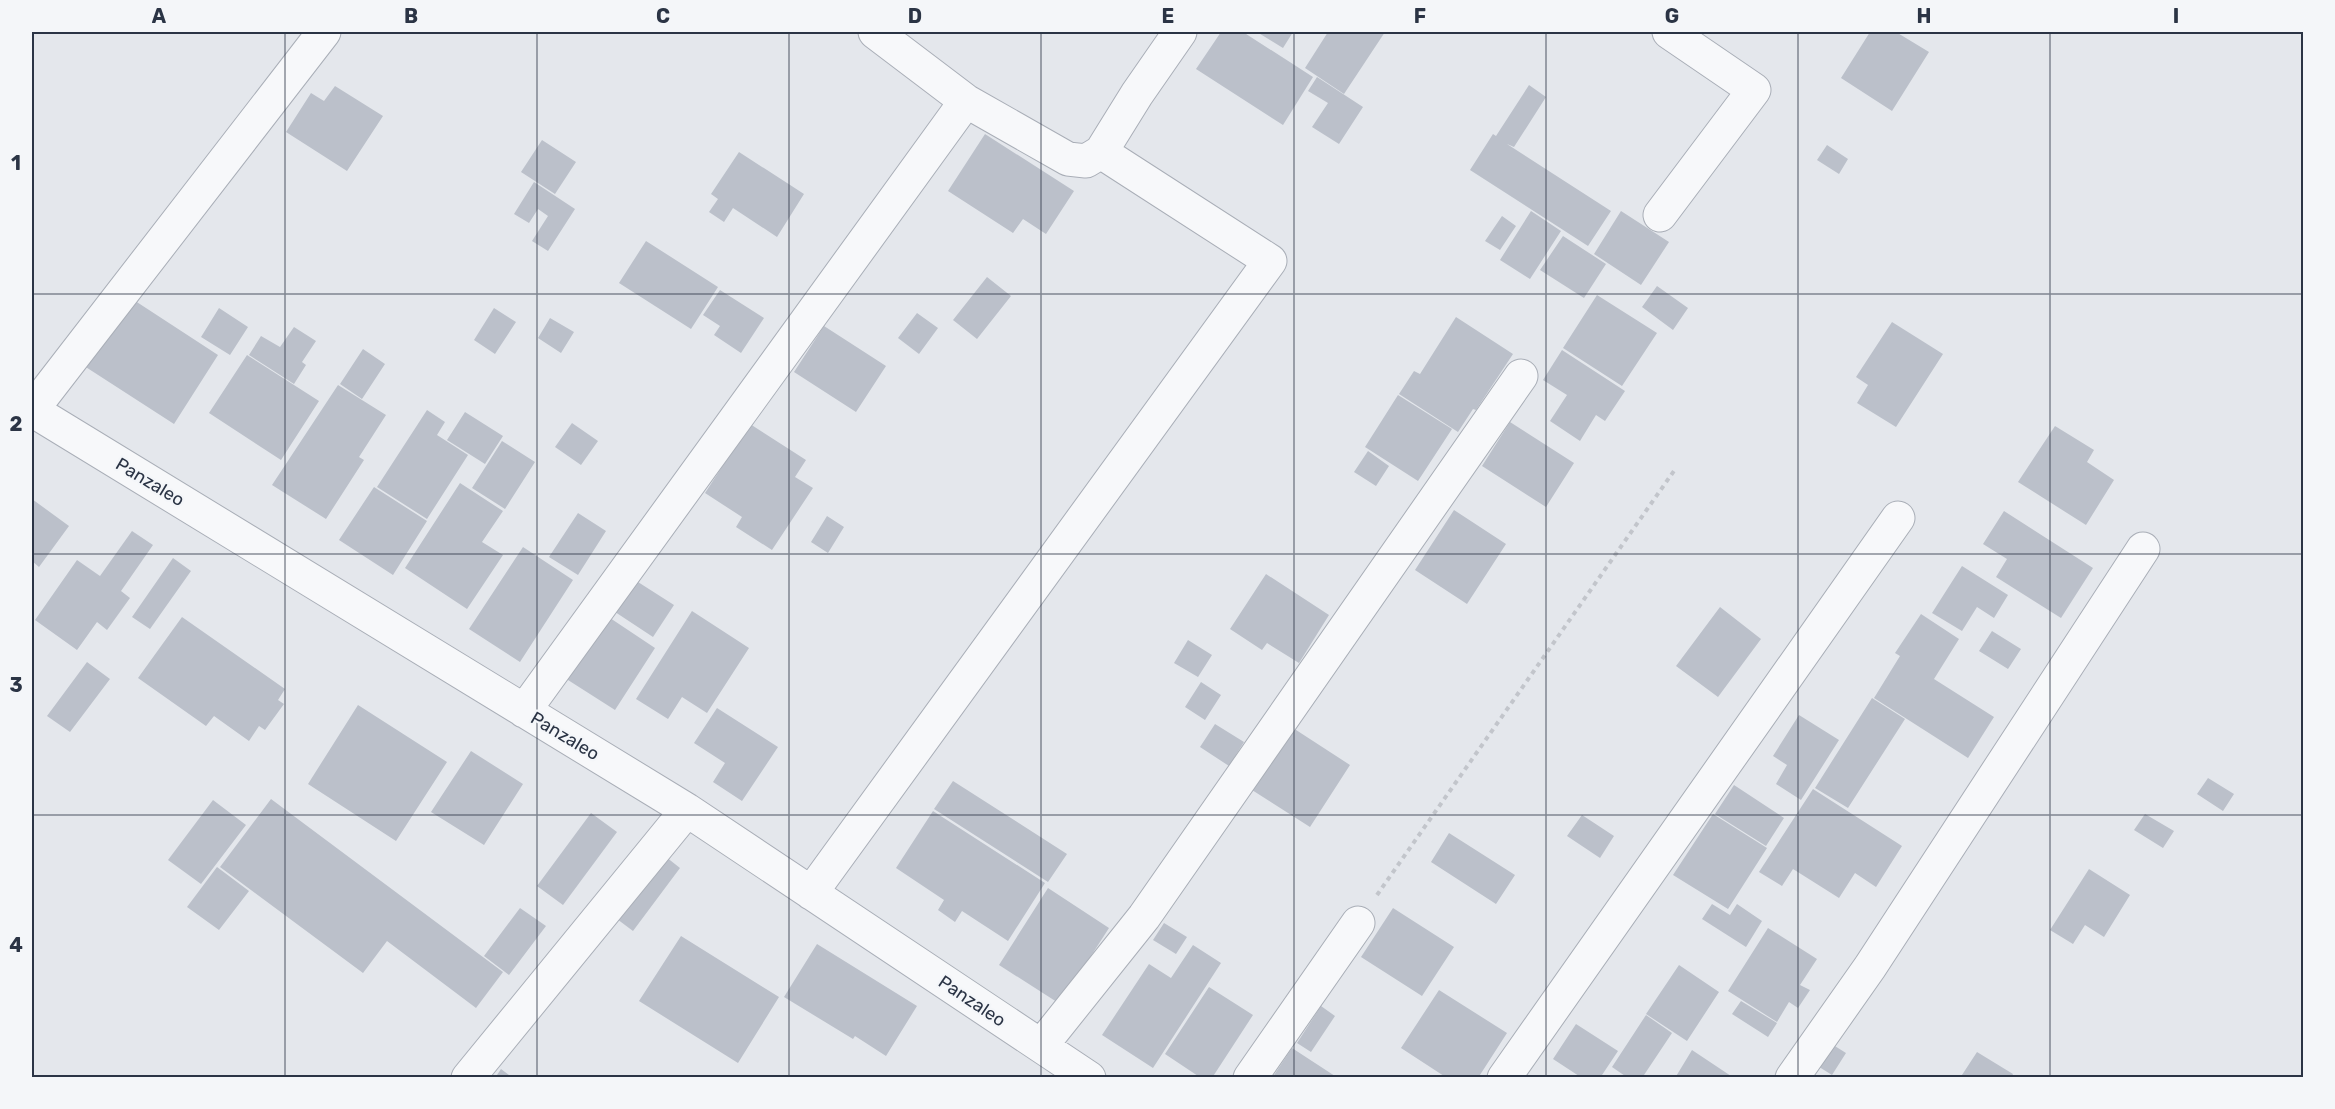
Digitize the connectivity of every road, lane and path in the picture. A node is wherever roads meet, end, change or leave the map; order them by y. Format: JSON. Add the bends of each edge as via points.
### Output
{"nodes":[{"id":1,"x":324,"y":32,"type":"edge"},
{"id":2,"x":875,"y":32,"type":"edge"},
{"id":3,"x":1180,"y":32,"type":"edge"},
{"id":4,"x":1669,"y":32,"type":"edge"},
{"id":5,"x":966,"y":101,"type":"junction"},
{"id":6,"x":1101,"y":152,"type":"junction"},
{"id":7,"x":1660,"y":215,"type":"dead end"},
{"id":8,"x":1521,"y":376,"type":"dead end"},
{"id":9,"x":32,"y":410,"type":"edge"},
{"id":10,"x":1677,"y":468,"type":"dead end"},
{"id":11,"x":1898,"y":518,"type":"dead end"},
{"id":12,"x":2143,"y":549,"type":"dead end"},
{"id":13,"x":524,"y":711,"type":"junction"},
{"id":14,"x":687,"y":810,"type":"junction"},
{"id":15,"x":812,"y":893,"type":"junction"},
{"id":16,"x":1358,"y":923,"type":"joint"},
{"id":17,"x":1041,"y":1046,"type":"junction"},
{"id":18,"x":468,"y":1077,"type":"edge"},
{"id":19,"x":1089,"y":1077,"type":"edge"},
{"id":20,"x":1250,"y":1077,"type":"edge"},
{"id":21,"x":1504,"y":1077,"type":"edge"},
{"id":22,"x":1792,"y":1077,"type":"edge"}],
"edges":[{"from":1,"to":9,"type":"street"},
{"from":2,"to":5,"type":"street"},
{"from":3,"to":6,"type":"street"},
{"from":4,"to":7,"type":"street","via":[[1754,90]]},
{"from":5,"to":6,"type":"street","via":[[1068,159],[1086,161]]},
{"from":5,"to":13,"type":"street"},
{"from":6,"to":15,"type":"street","via":[[1270,261]]},
{"from":8,"to":17,"type":"street","via":[[1144,917]]},
{"from":9,"to":13,"type":"street","name":"Panzaleo"},
{"from":10,"to":16,"type":"path"},
{"from":11,"to":21,"type":"street"},
{"from":12,"to":22,"type":"street","via":[[1870,967]]},
{"from":13,"to":14,"type":"street","name":"Panzaleo"},
{"from":14,"to":15,"type":"street","name":"Panzaleo"},
{"from":14,"to":18,"type":"street"},
{"from":15,"to":17,"type":"street","name":"Panzaleo"},
{"from":16,"to":20,"type":"street"},
{"from":17,"to":19,"type":"street","name":"Panzaleo"}]}
